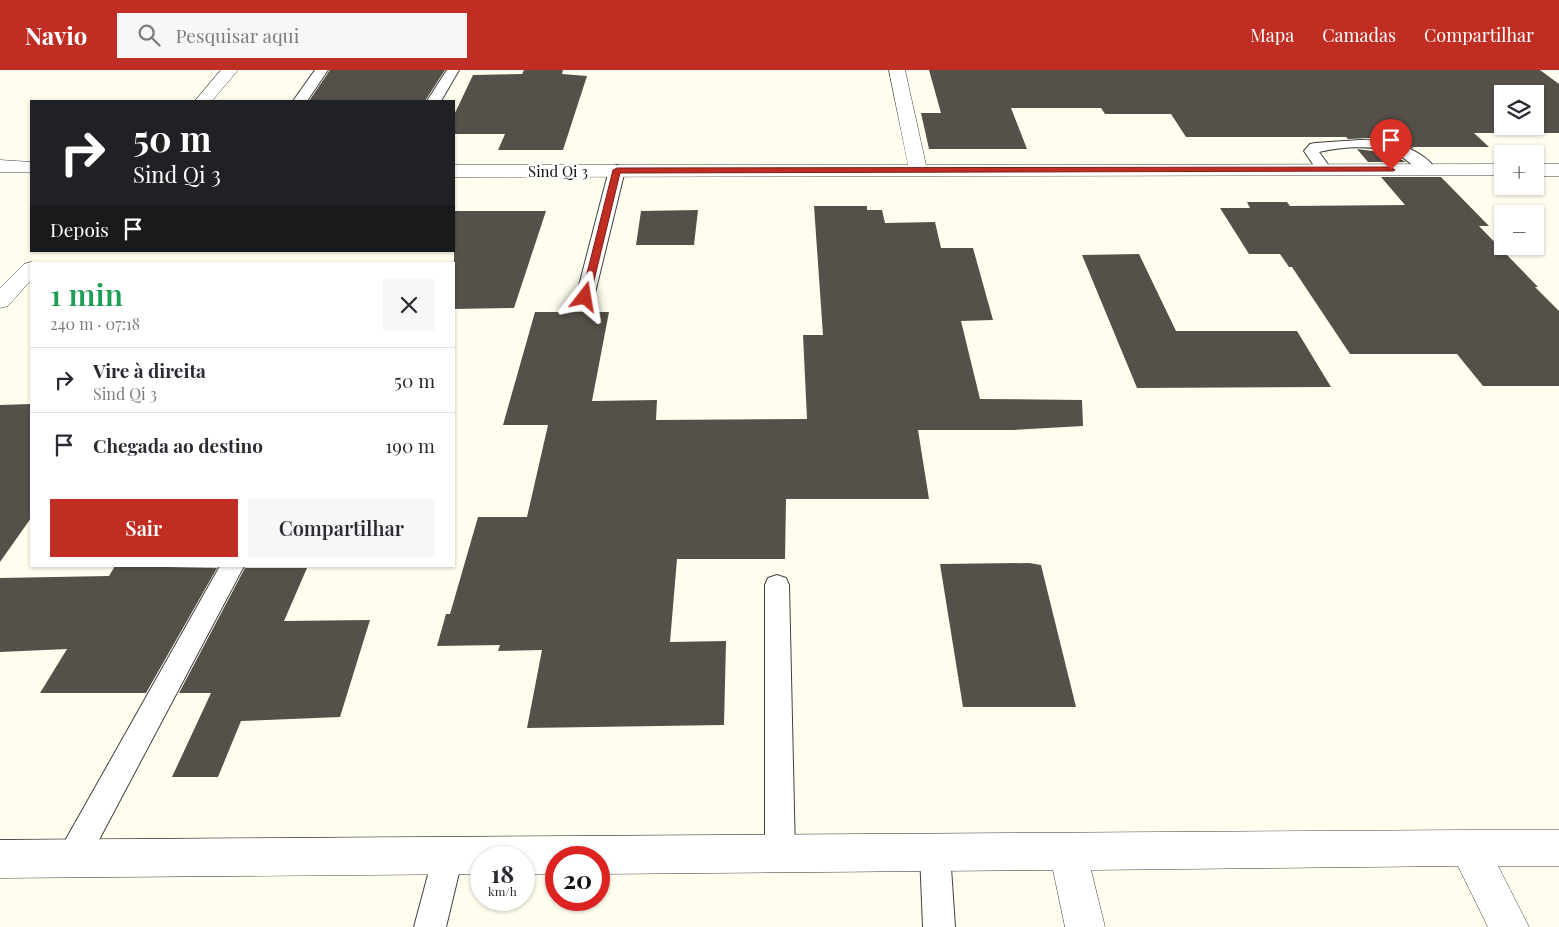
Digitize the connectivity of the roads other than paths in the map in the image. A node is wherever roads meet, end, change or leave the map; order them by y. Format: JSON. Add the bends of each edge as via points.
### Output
{"nodes":[{"id":1,"x":230,"y":70,"type":"edge"},
{"id":2,"x":322,"y":70,"type":"edge"},
{"id":3,"x":453,"y":70,"type":"edge"},
{"id":4,"x":897,"y":70,"type":"edge"},
{"id":5,"x":204,"y":100,"type":"edge"},
{"id":6,"x":301,"y":100,"type":"edge"},
{"id":7,"x":435,"y":100,"type":"edge"},
{"id":8,"x":0,"y":166,"type":"edge"},
{"id":9,"x":30,"y":166,"type":"edge"},
{"id":10,"x":617,"y":170,"type":"junction"},
{"id":11,"x":918,"y":170,"type":"junction"},
{"id":12,"x":1494,"y":170,"type":"edge"},
{"id":13,"x":1544,"y":170,"type":"edge"},
{"id":14,"x":1559,"y":170,"type":"edge"},
{"id":15,"x":455,"y":171,"type":"edge"},
{"id":16,"x":46,"y":252,"type":"edge"},
{"id":17,"x":37,"y":262,"type":"edge"},
{"id":18,"x":30,"y":269,"type":"edge"},
{"id":19,"x":585,"y":297,"type":"dead end"},
{"id":20,"x":0,"y":301,"type":"edge"},
{"id":21,"x":231,"y":567,"type":"edge"},
{"id":22,"x":777,"y":585,"type":"dead end"},
{"id":23,"x":1468,"y":848,"type":"junction"},
{"id":24,"x":1559,"y":848,"type":"edge"},
{"id":25,"x":1068,"y":852,"type":"junction"},
{"id":26,"x":935,"y":853,"type":"junction"},
{"id":27,"x":780,"y":854,"type":"junction"},
{"id":28,"x":448,"y":856,"type":"junction"},
{"id":29,"x":0,"y":859,"type":"edge"},
{"id":30,"x":72,"y":859,"type":"junction"},
{"id":31,"x":430,"y":927,"type":"edge"},
{"id":32,"x":939,"y":927,"type":"edge"},
{"id":33,"x":1085,"y":927,"type":"edge"},
{"id":34,"x":1510,"y":927,"type":"edge"}],
"edges":[{"from":1,"to":5,"type":"street"},
{"from":2,"to":6,"type":"lane"},
{"from":3,"to":7,"type":"lane"},
{"from":4,"to":11,"type":"street"},
{"from":8,"to":9,"type":"street"},
{"from":10,"to":11,"type":"street","name":"Sind Qi 3"},
{"from":10,"to":15,"type":"street","name":"Sind Qi 3"},
{"from":10,"to":19,"type":"lane"},
{"from":11,"to":12,"type":"street","name":"Sind Qi 3"},
{"from":13,"to":14,"type":"street"},
{"from":16,"to":17,"type":"street"},
{"from":18,"to":20,"type":"street"},
{"from":21,"to":30,"type":"lane"},
{"from":22,"to":27,"type":"lane"},
{"from":23,"to":24,"type":"street"},
{"from":23,"to":25,"type":"street"},
{"from":23,"to":34,"type":"street"},
{"from":25,"to":26,"type":"street"},
{"from":25,"to":33,"type":"street"},
{"from":26,"to":27,"type":"street"},
{"from":26,"to":32,"type":"lane"},
{"from":27,"to":28,"type":"street"},
{"from":28,"to":30,"type":"street"},
{"from":28,"to":31,"type":"lane"},
{"from":29,"to":30,"type":"street"}]}
